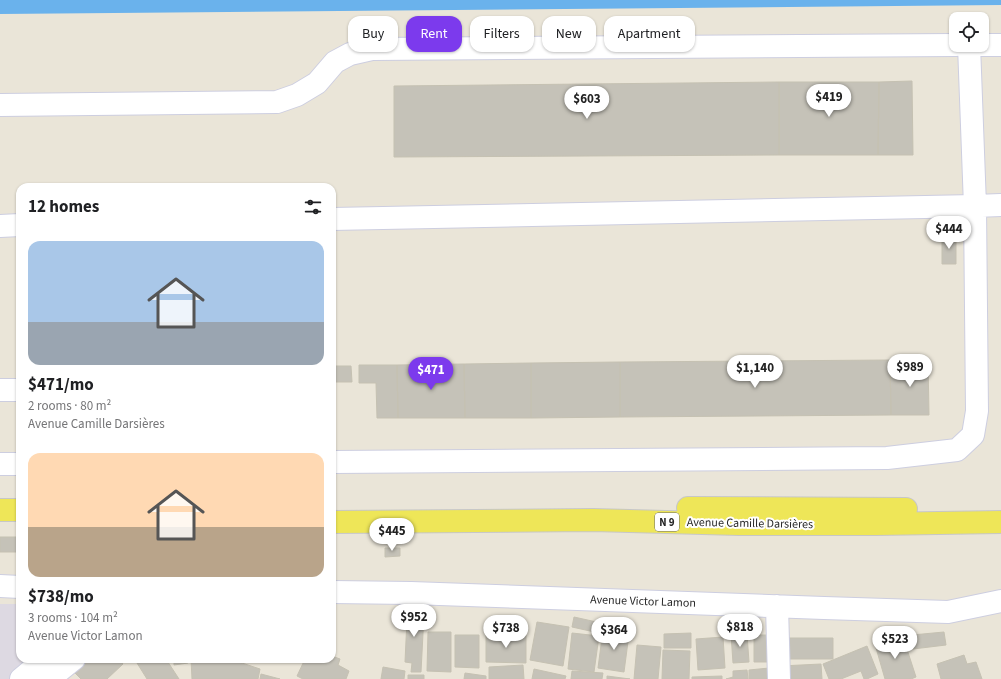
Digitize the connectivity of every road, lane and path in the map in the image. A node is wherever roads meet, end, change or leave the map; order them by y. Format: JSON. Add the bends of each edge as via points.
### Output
{"nodes":[{"id":1,"x":949,"y":45,"type":"edge"},
{"id":2,"x":989,"y":45,"type":"edge"},
{"id":3,"x":1001,"y":45,"type":"edge"},
{"id":4,"x":969,"y":52,"type":"edge"},
{"id":5,"x":0,"y":106,"type":"edge"},
{"id":6,"x":1001,"y":205,"type":"edge"},
{"id":7,"x":975,"y":206,"type":"junction"},
{"id":8,"x":336,"y":219,"type":"edge"},
{"id":9,"x":16,"y":225,"type":"edge"},
{"id":10,"x":0,"y":226,"type":"edge"},
{"id":11,"x":0,"y":390,"type":"edge"},
{"id":12,"x":16,"y":390,"type":"edge"},
{"id":13,"x":336,"y":462,"type":"edge"},
{"id":14,"x":0,"y":464,"type":"edge"},
{"id":15,"x":16,"y":464,"type":"edge"},
{"id":16,"x":1001,"y":509,"type":"edge"},
{"id":17,"x":0,"y":510,"type":"edge"},
{"id":18,"x":16,"y":510,"type":"edge"},
{"id":19,"x":336,"y":511,"type":"edge"},
{"id":20,"x":336,"y":522,"type":"edge"},
{"id":21,"x":1001,"y":522,"type":"edge"},
{"id":22,"x":0,"y":523,"type":"edge"},
{"id":23,"x":16,"y":523,"type":"edge"},
{"id":24,"x":0,"y":586,"type":"edge"},
{"id":25,"x":16,"y":587,"type":"edge"},
{"id":26,"x":336,"y":592,"type":"edge"},
{"id":27,"x":1001,"y":601,"type":"edge"},
{"id":28,"x":777,"y":606,"type":"junction"},
{"id":29,"x":40,"y":663,"type":"edge"},
{"id":30,"x":69,"y":663,"type":"edge"},
{"id":31,"x":21,"y":679,"type":"edge"},
{"id":32,"x":49,"y":679,"type":"edge"},
{"id":33,"x":779,"y":679,"type":"edge"}],
"edges":[{"from":1,"to":5,"type":"street","via":[[372,49],[350,54],[335,62],[317,83],[297,95],[277,102]]},
{"from":2,"to":3,"type":"street"},
{"from":4,"to":7,"type":"street"},
{"from":6,"to":7,"type":"street"},
{"from":7,"to":8,"type":"street"},
{"from":7,"to":13,"type":"street","via":[[977,410],[974,435],[957,450],[887,458]]},
{"from":9,"to":10,"type":"street"},
{"from":11,"to":12,"type":"street"},
{"from":14,"to":15,"type":"street"},
{"from":16,"to":19,"type":"main road","name":"Avenue Camille Darsières","number":"N 9"},
{"from":17,"to":18,"type":"main road"},
{"from":20,"to":21,"type":"main road","name":"Avenue Camille Darsières","number":"N 9","via":[[593,520],[739,524]]},
{"from":22,"to":23,"type":"main road"},
{"from":24,"to":25,"type":"street"},
{"from":26,"to":28,"type":"street","name":"Avenue Victor Lamon"},
{"from":27,"to":28,"type":"street","name":"Avenue Victor Lamon","via":[[948,612]]},
{"from":28,"to":33,"type":"street"},
{"from":29,"to":31,"type":"street"},
{"from":30,"to":32,"type":"street"}]}
